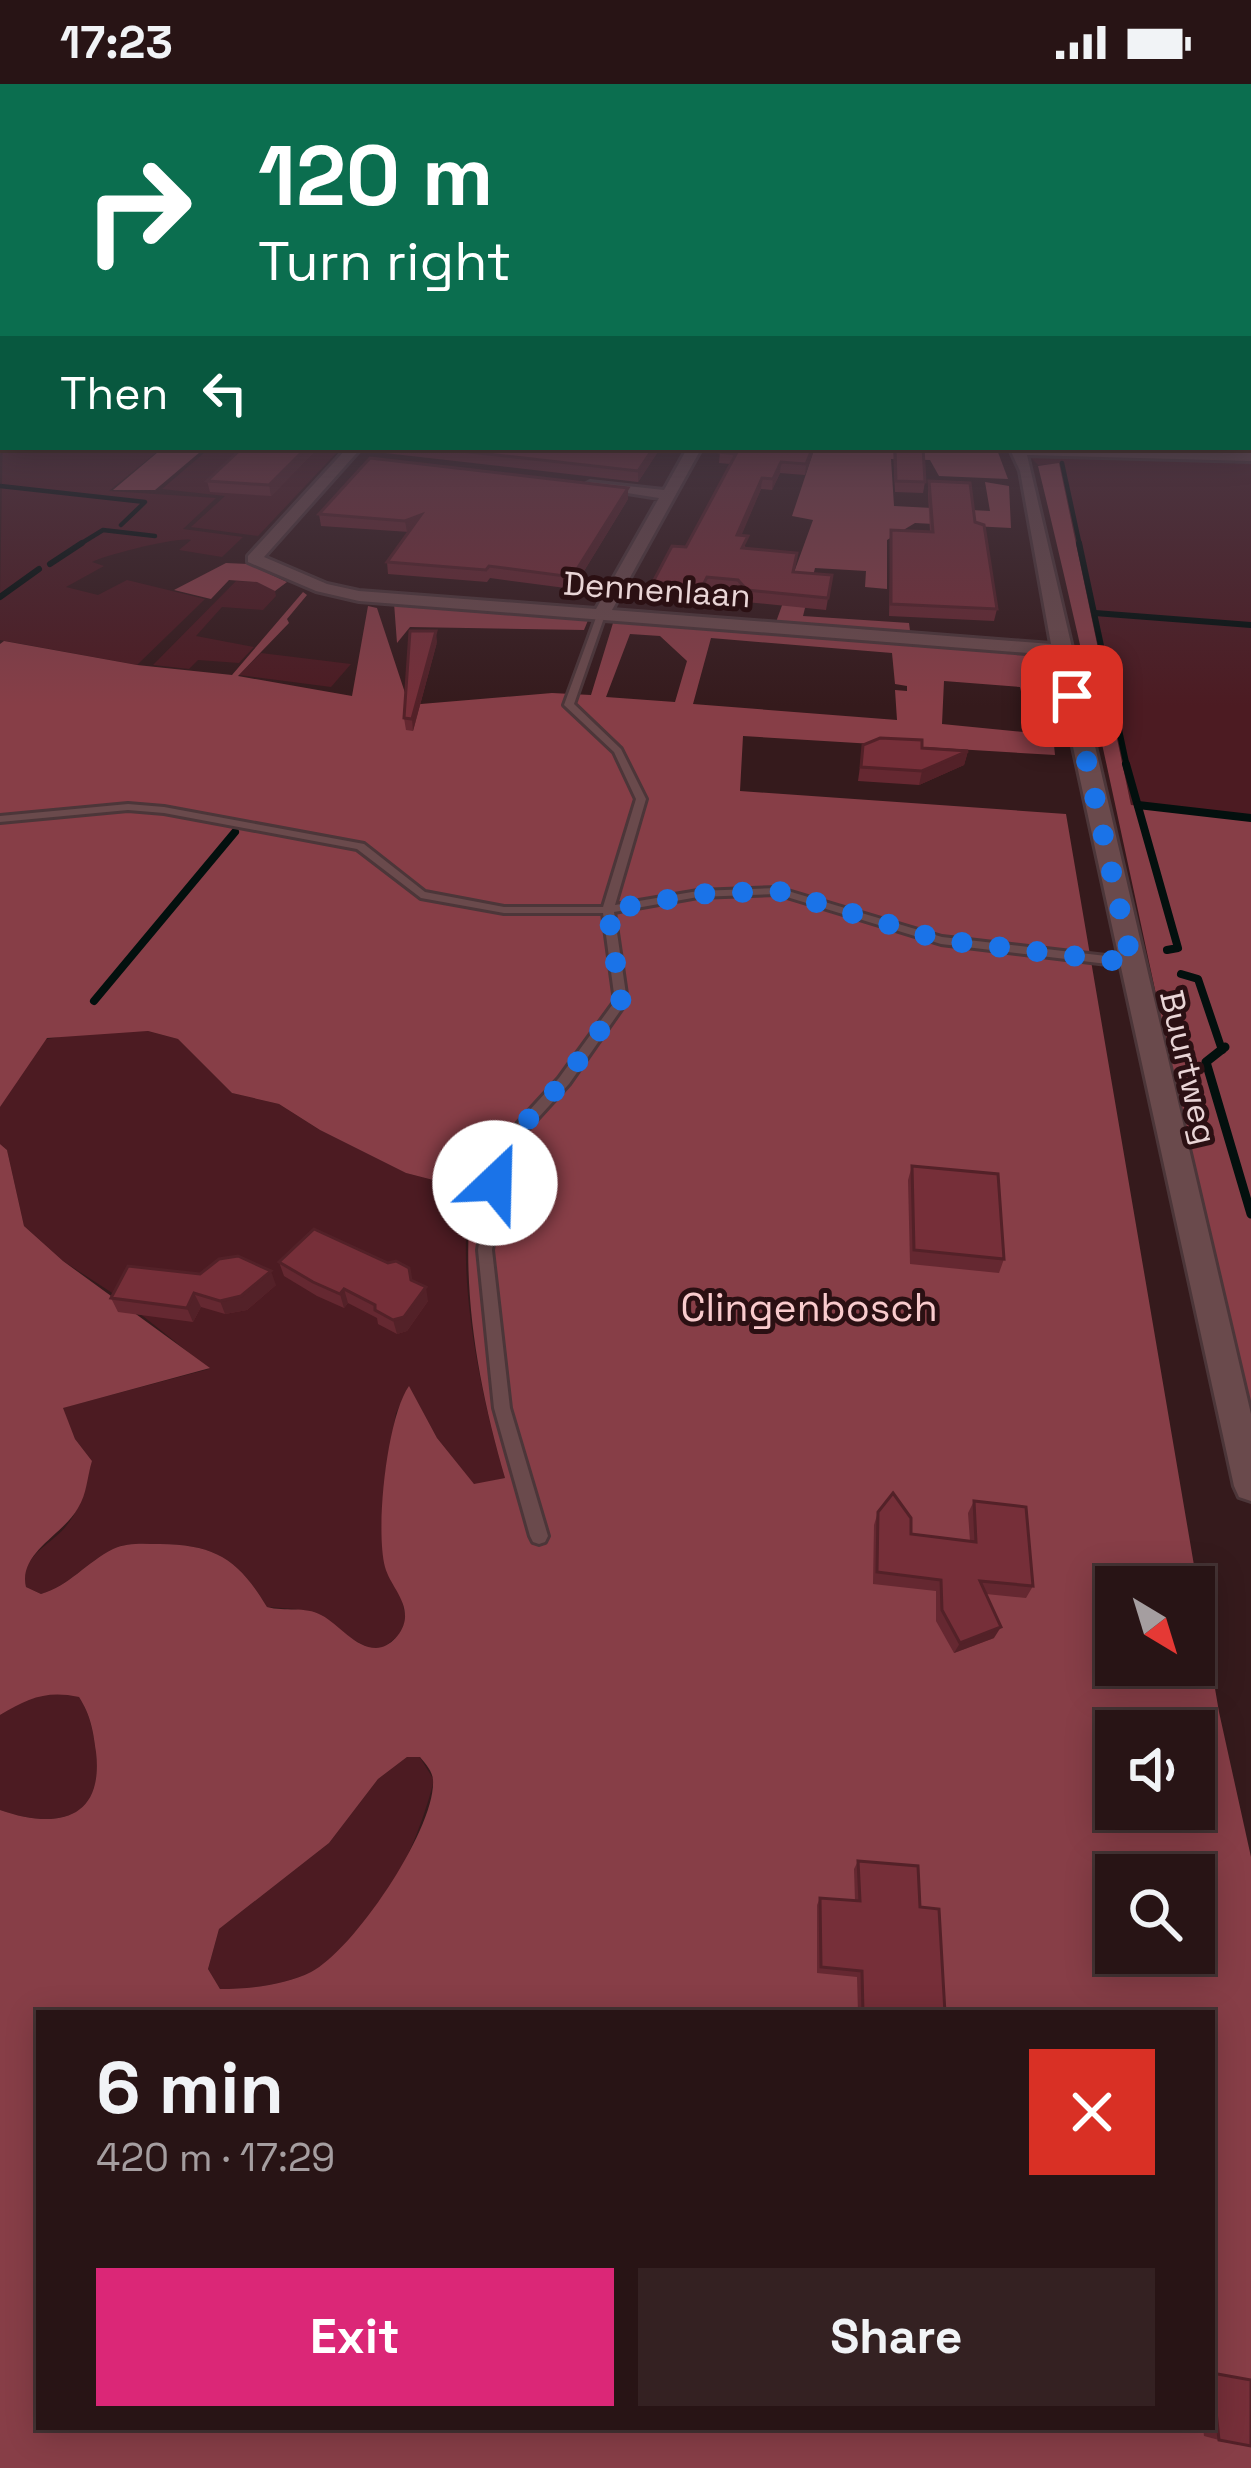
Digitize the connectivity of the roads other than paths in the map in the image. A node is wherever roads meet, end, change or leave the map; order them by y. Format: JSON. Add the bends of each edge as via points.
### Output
{"nodes":[{"id":1,"x":323,"y":483,"type":"edge"},
{"id":2,"x":675,"y":483,"type":"edge"},
{"id":3,"x":1025,"y":483,"type":"edge"},
{"id":4,"x":577,"y":484,"type":"edge"},
{"id":5,"x":669,"y":495,"type":"junction"},
{"id":6,"x":601,"y":615,"type":"junction"},
{"id":7,"x":1061,"y":650,"type":"junction"},
{"id":8,"x":0,"y":819,"type":"edge"},
{"id":9,"x":608,"y":910,"type":"junction"},
{"id":10,"x":1132,"y":963,"type":"junction"},
{"id":11,"x":1251,"y":1486,"type":"edge"},
{"id":12,"x":539,"y":1536,"type":"dead end"}],
"edges":[{"from":1,"to":6,"type":"street","name":"Dennenlaan","via":[[254,559],[359,596]]},
{"from":2,"to":5,"type":"street"},
{"from":3,"to":7,"type":"street","name":"Buurtweg"},
{"from":4,"to":5,"type":"street"},
{"from":5,"to":6,"type":"street"},
{"from":6,"to":7,"type":"street","name":"Dennenlaan"},
{"from":6,"to":9,"type":"lane","via":[[569,705],[618,752],[641,799]]},
{"from":7,"to":10,"type":"street","name":"Buurtweg"},
{"from":8,"to":9,"type":"lane","via":[[164,810],[360,846],[421,895],[504,910]]},
{"from":9,"to":10,"type":"lane","via":[[778,891],[941,940]]},
{"from":9,"to":12,"type":"lane","via":[[621,1001],[564,1081],[500,1150],[484,1250],[502,1408]]},
{"from":10,"to":11,"type":"street","name":"Buurtweg"}]}
